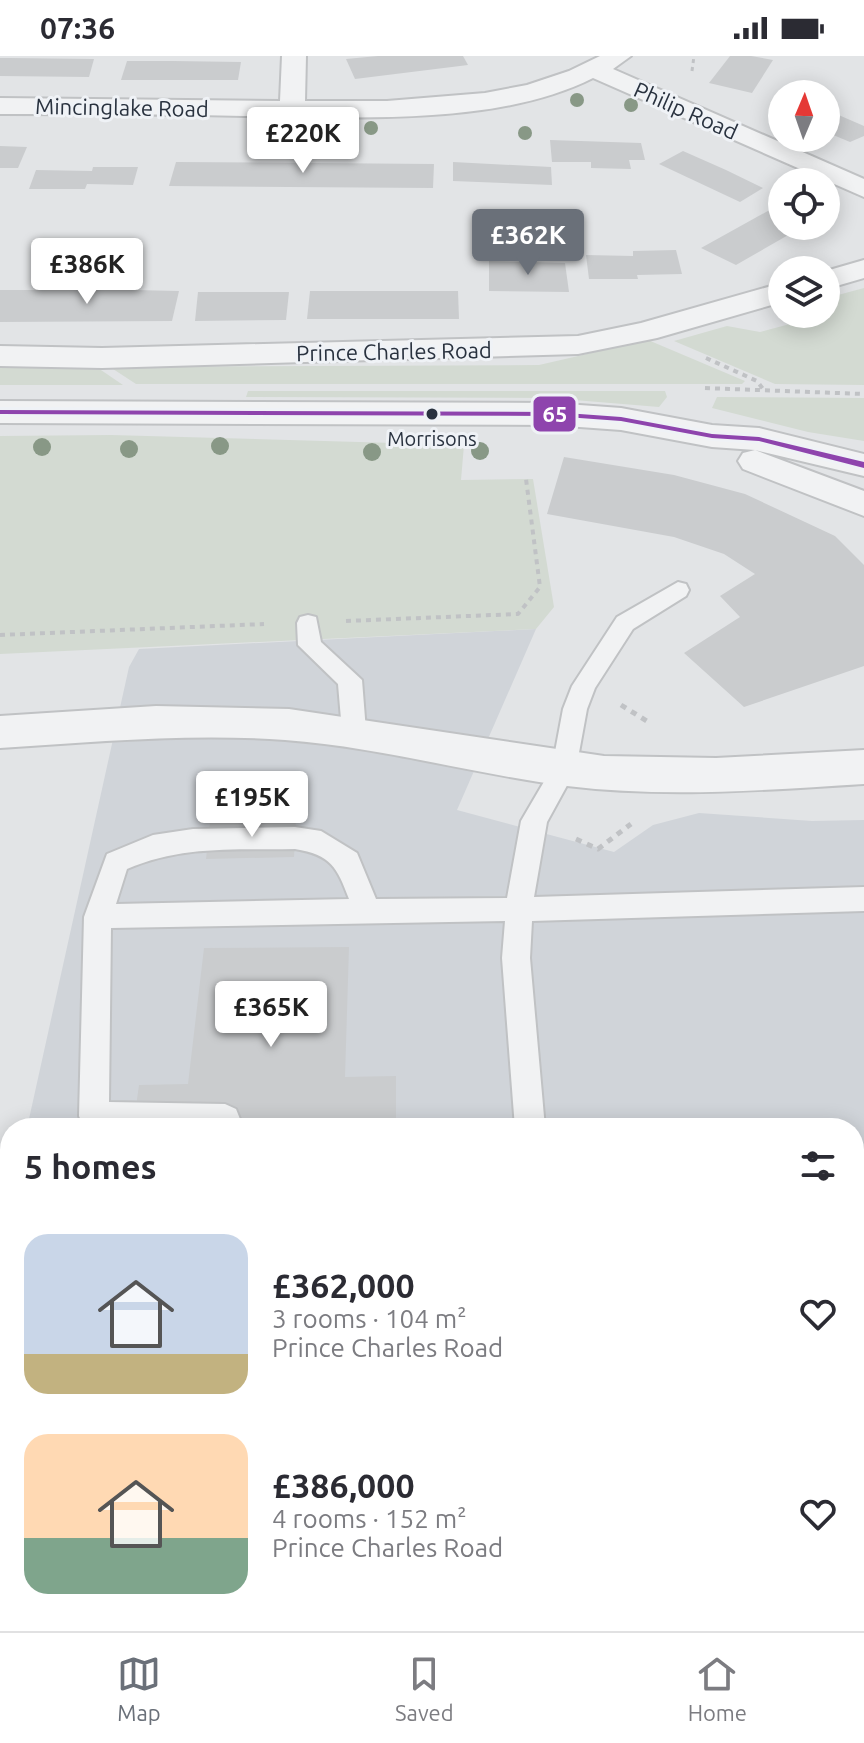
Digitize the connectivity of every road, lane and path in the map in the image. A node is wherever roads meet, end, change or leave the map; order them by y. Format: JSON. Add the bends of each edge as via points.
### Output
{"nodes":[{"id":1,"x":294,"y":56,"type":"edge"},
{"id":2,"x":619,"y":56,"type":"edge"},
{"id":3,"x":595,"y":70,"type":"junction"},
{"id":4,"x":0,"y":106,"type":"edge"},
{"id":5,"x":292,"y":109,"type":"junction"},
{"id":6,"x":864,"y":189,"type":"edge"},
{"id":7,"x":864,"y":269,"type":"edge"},
{"id":8,"x":840,"y":276,"type":"edge"},
{"id":9,"x":768,"y":296,"type":"edge"},
{"id":10,"x":0,"y":356,"type":"edge"},
{"id":11,"x":764,"y":390,"type":"dead end"},
{"id":12,"x":864,"y":394,"type":"edge"},
{"id":13,"x":0,"y":412,"type":"edge"},
{"id":14,"x":712,"y":436,"type":"junction"},
{"id":15,"x":864,"y":465,"type":"edge"},
{"id":16,"x":526,"y":479,"type":"dead end"},
{"id":17,"x":864,"y":504,"type":"edge"},
{"id":18,"x":678,"y":590,"type":"dead end"},
{"id":19,"x":308,"y":623,"type":"junction"},
{"id":20,"x":0,"y":635,"type":"edge"},
{"id":21,"x":354,"y":731,"type":"junction"},
{"id":22,"x":0,"y":732,"type":"edge"},
{"id":23,"x":864,"y":767,"type":"edge"},
{"id":24,"x":564,"y":769,"type":"junction"},
{"id":25,"x":864,"y":899,"type":"edge"},
{"id":26,"x":519,"y":908,"type":"junction"},
{"id":27,"x":367,"y":911,"type":"junction"},
{"id":28,"x":98,"y":917,"type":"junction"},
{"id":29,"x":93,"y":1118,"type":"edge"},
{"id":30,"x":529,"y":1118,"type":"edge"}],
"edges":[{"from":1,"to":5,"type":"street"},
{"from":2,"to":3,"type":"street","name":"Mincinglake Road"},
{"from":3,"to":5,"type":"street","name":"Mincinglake Road","via":[[544,87],[476,100]]},
{"from":3,"to":6,"type":"street","name":"Philip Road"},
{"from":4,"to":5,"type":"street","name":"Mincinglake Road"},
{"from":7,"to":8,"type":"street"},
{"from":9,"to":10,"type":"street","name":"Prince Charles Road","via":[[578,345]]},
{"from":11,"to":12,"type":"path"},
{"from":13,"to":14,"type":"street","via":[[552,414],[621,419]]},
{"from":14,"to":15,"type":"street","via":[[759,439]]},
{"from":14,"to":17,"type":"street","via":[[743,456]]},
{"from":16,"to":19,"type":"path","via":[[540,587],[518,614]]},
{"from":18,"to":24,"type":"lane","via":[[625,623],[604,653],[575,709]]},
{"from":19,"to":20,"type":"path"},
{"from":19,"to":21,"type":"lane","via":[[310,645],[350,680]]},
{"from":21,"to":22,"type":"street","via":[[197,722]]},
{"from":21,"to":24,"type":"street"},
{"from":23,"to":24,"type":"street","via":[[629,776]]},
{"from":24,"to":26,"type":"lane","via":[[534,821]]},
{"from":25,"to":26,"type":"lane"},
{"from":26,"to":27,"type":"lane"},
{"from":26,"to":30,"type":"lane","via":[[516,958]]},
{"from":27,"to":28,"type":"lane"},
{"from":27,"to":28,"type":"lane","via":[[348,861],[321,842],[295,838],[153,846],[116,862]]},
{"from":28,"to":29,"type":"lane"}]}
